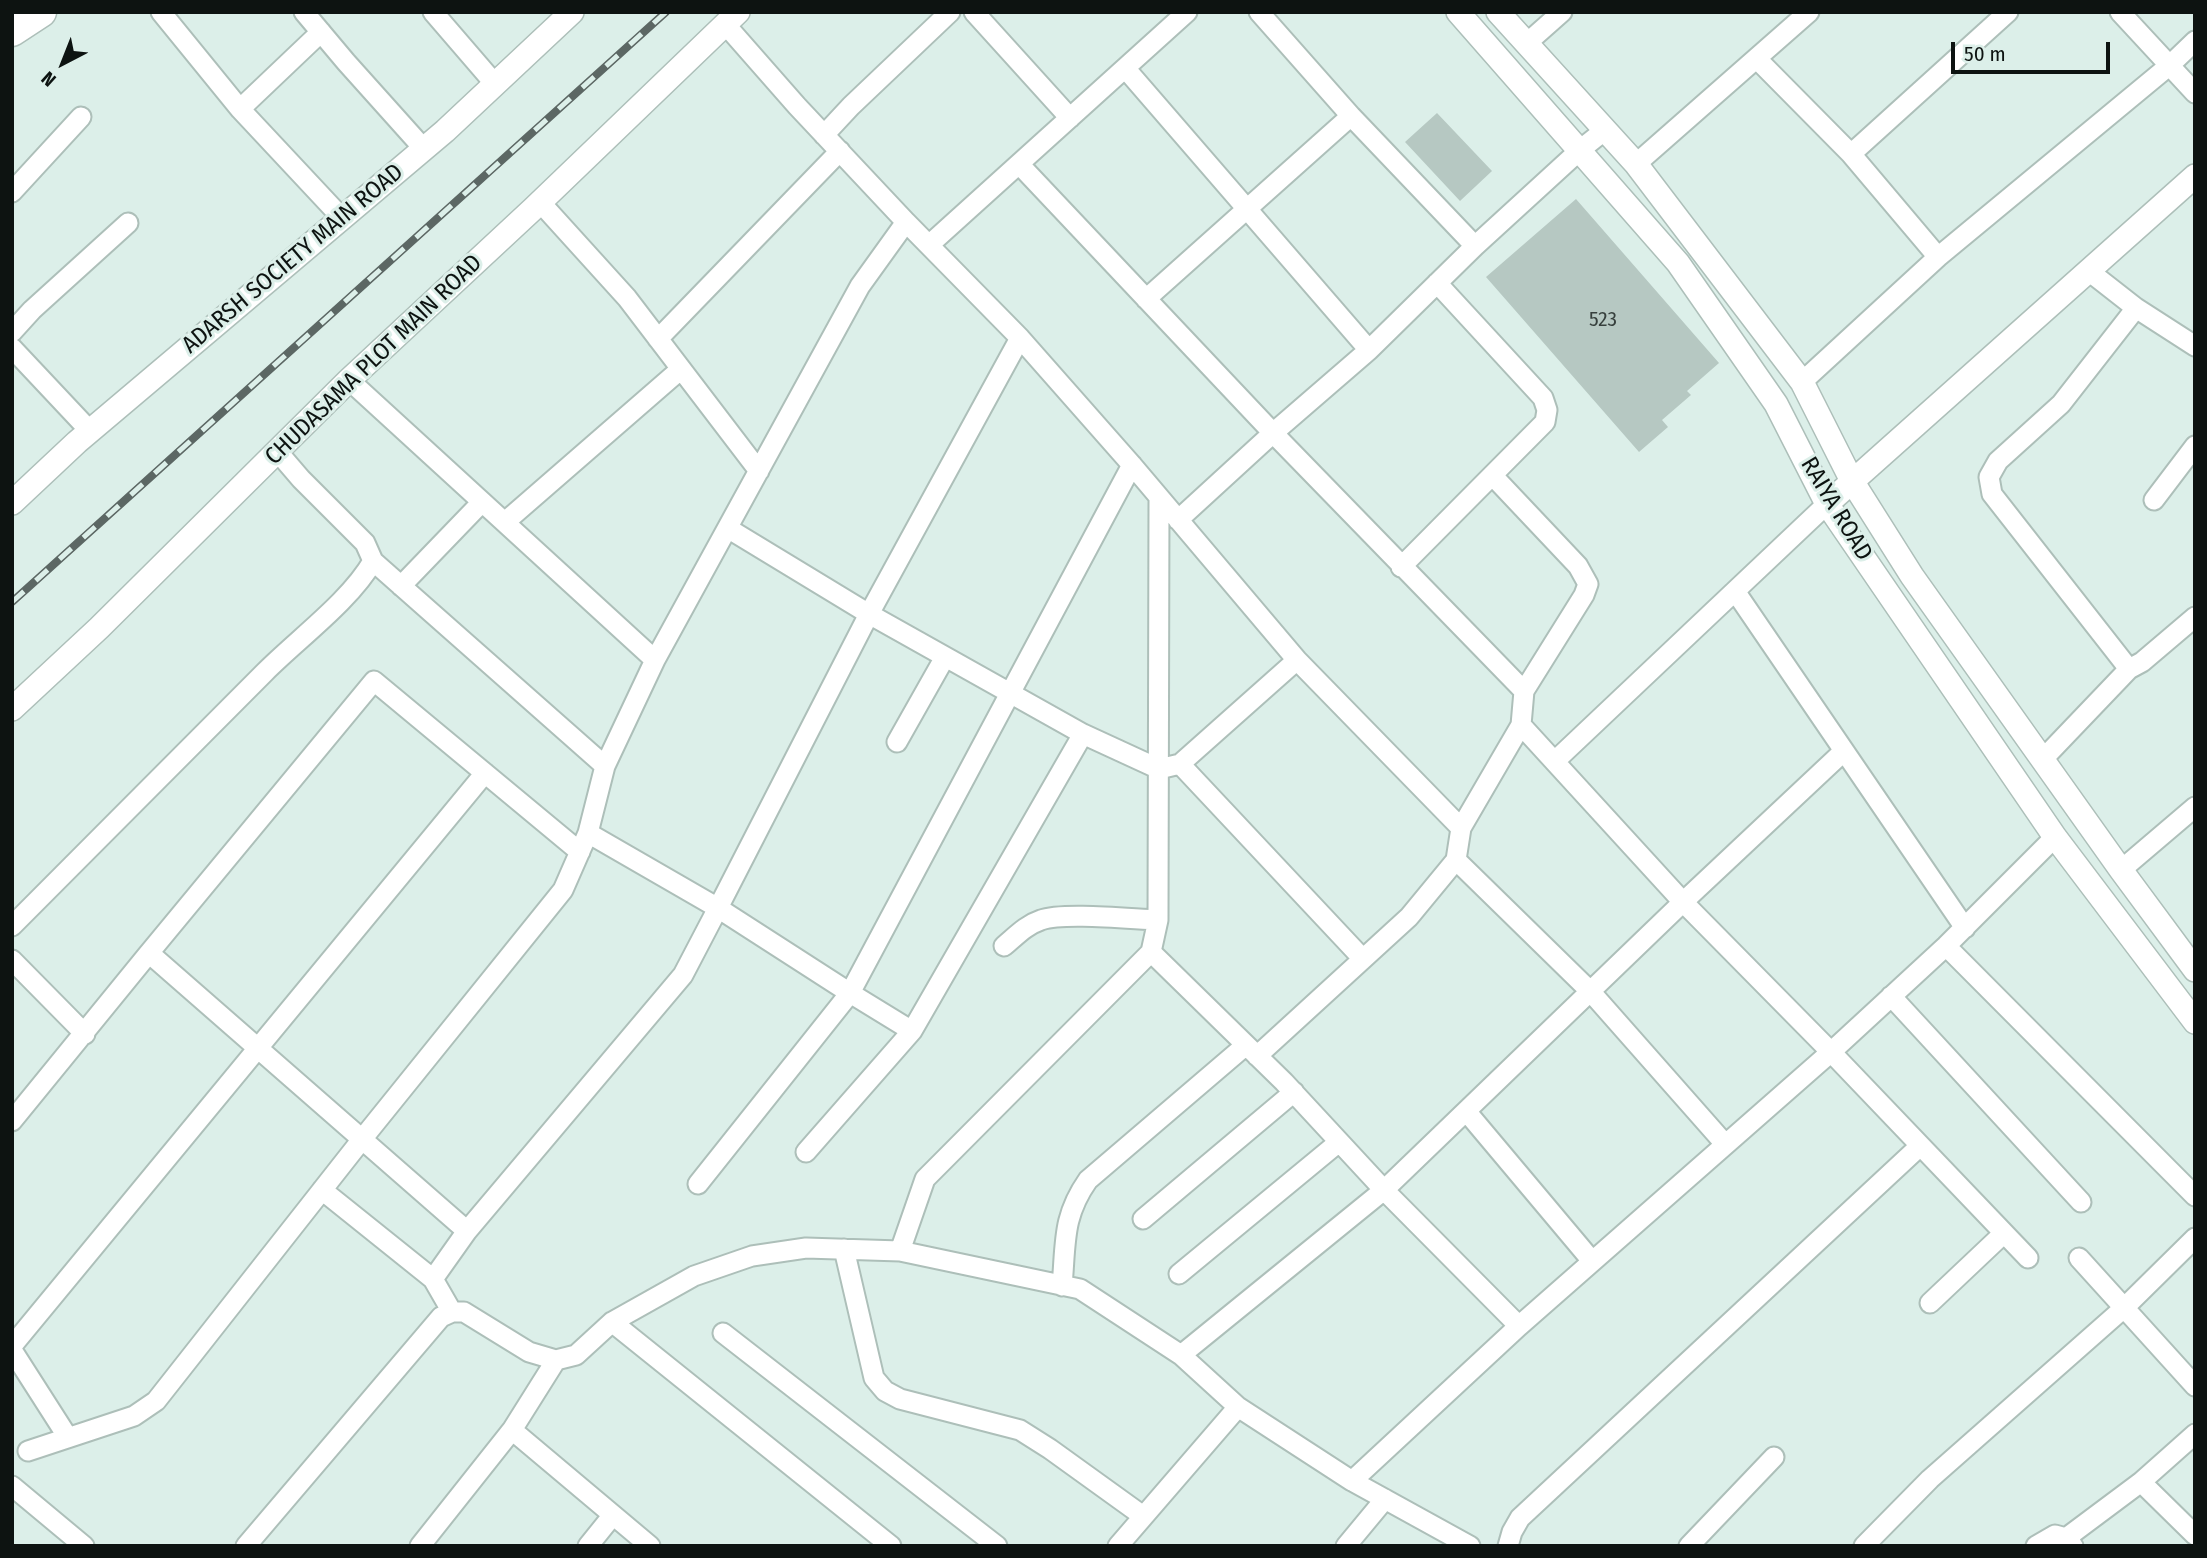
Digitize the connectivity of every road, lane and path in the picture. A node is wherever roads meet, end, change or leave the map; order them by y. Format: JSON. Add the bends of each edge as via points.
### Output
{"nodes":[{"id":1,"x":41,"y":12,"type":"edge"},
{"id":2,"x":161,"y":12,"type":"edge"},
{"id":3,"x":304,"y":12,"type":"edge"},
{"id":4,"x":433,"y":12,"type":"edge"},
{"id":5,"x":572,"y":12,"type":"edge"},
{"id":6,"x":950,"y":12,"type":"edge"},
{"id":7,"x":974,"y":12,"type":"edge"},
{"id":8,"x":1187,"y":12,"type":"edge"},
{"id":9,"x":1259,"y":12,"type":"edge"},
{"id":10,"x":1458,"y":12,"type":"edge"},
{"id":11,"x":1499,"y":12,"type":"edge"},
{"id":12,"x":1562,"y":12,"type":"edge"},
{"id":13,"x":1810,"y":12,"type":"edge"},
{"id":14,"x":2008,"y":12,"type":"edge"},
{"id":15,"x":2120,"y":12,"type":"edge"},
{"id":16,"x":732,"y":18,"type":"edge"},
{"id":17,"x":12,"y":31,"type":"edge"},
{"id":18,"x":321,"y":32,"type":"junction"},
{"id":19,"x":2195,"y":41,"type":"edge"},
{"id":20,"x":1527,"y":43,"type":"junction"},
{"id":21,"x":1758,"y":60,"type":"junction"},
{"id":22,"x":2170,"y":65,"type":"junction"},
{"id":23,"x":1125,"y":68,"type":"junction"},
{"id":24,"x":495,"y":84,"type":"junction"},
{"id":25,"x":2195,"y":93,"type":"edge"},
{"id":26,"x":240,"y":109,"type":"junction"},
{"id":27,"x":1351,"y":116,"type":"junction"},
{"id":28,"x":81,"y":117,"type":"dead end"},
{"id":29,"x":1070,"y":118,"type":"junction"},
{"id":30,"x":1605,"y":130,"type":"junction"},
{"id":31,"x":824,"y":135,"type":"junction"},
{"id":32,"x":424,"y":149,"type":"junction"},
{"id":33,"x":1580,"y":150,"type":"junction"},
{"id":34,"x":840,"y":151,"type":"junction"},
{"id":35,"x":1851,"y":154,"type":"junction"},
{"id":36,"x":1019,"y":164,"type":"junction"},
{"id":37,"x":1636,"y":164,"type":"junction"},
{"id":38,"x":2195,"y":176,"type":"edge"},
{"id":39,"x":12,"y":192,"type":"edge"},
{"id":40,"x":540,"y":202,"type":"junction"},
{"id":41,"x":1248,"y":210,"type":"junction"},
{"id":42,"x":342,"y":218,"type":"junction"},
{"id":43,"x":906,"y":222,"type":"junction"},
{"id":44,"x":128,"y":223,"type":"dead end"},
{"id":45,"x":929,"y":246,"type":"junction"},
{"id":46,"x":1475,"y":246,"type":"junction"},
{"id":47,"x":1938,"y":257,"type":"junction"},
{"id":48,"x":2090,"y":272,"type":"junction"},
{"id":49,"x":1437,"y":283,"type":"junction"},
{"id":50,"x":1146,"y":299,"type":"junction"},
{"id":51,"x":2136,"y":308,"type":"junction"},
{"id":52,"x":12,"y":332,"type":"edge"},
{"id":53,"x":1020,"y":338,"type":"junction"},
{"id":54,"x":658,"y":339,"type":"junction"},
{"id":55,"x":2195,"y":346,"type":"edge"},
{"id":56,"x":12,"y":348,"type":"edge"},
{"id":57,"x":1369,"y":350,"type":"junction"},
{"id":58,"x":681,"y":369,"type":"junction"},
{"id":59,"x":349,"y":380,"type":"junction"},
{"id":60,"x":1802,"y":382,"type":"junction"},
{"id":61,"x":90,"y":430,"type":"junction"},
{"id":62,"x":1273,"y":433,"type":"junction"},
{"id":63,"x":2195,"y":446,"type":"edge"},
{"id":64,"x":278,"y":451,"type":"junction"},
{"id":65,"x":1132,"y":464,"type":"junction"},
{"id":66,"x":759,"y":471,"type":"junction"},
{"id":67,"x":1493,"y":476,"type":"junction"},
{"id":68,"x":1853,"y":481,"type":"junction"},
{"id":69,"x":1159,"y":498,"type":"junction"},
{"id":70,"x":2154,"y":500,"type":"dead end"},
{"id":71,"x":482,"y":502,"type":"junction"},
{"id":72,"x":12,"y":503,"type":"edge"},
{"id":73,"x":1827,"y":504,"type":"junction"},
{"id":74,"x":1178,"y":520,"type":"junction"},
{"id":75,"x":505,"y":522,"type":"junction"},
{"id":76,"x":729,"y":528,"type":"junction"},
{"id":77,"x":373,"y":561,"type":"junction"},
{"id":78,"x":1401,"y":567,"type":"junction"},
{"id":79,"x":401,"y":586,"type":"junction"},
{"id":80,"x":1735,"y":591,"type":"junction"},
{"id":81,"x":869,"y":614,"type":"junction"},
{"id":82,"x":2195,"y":617,"type":"edge"},
{"id":83,"x":945,"y":657,"type":"junction"},
{"id":84,"x":655,"y":660,"type":"junction"},
{"id":85,"x":1297,"y":660,"type":"junction"},
{"id":86,"x":2129,"y":669,"type":"junction"},
{"id":87,"x":1524,"y":691,"type":"junction"},
{"id":88,"x":1010,"y":693,"type":"junction"},
{"id":89,"x":12,"y":709,"type":"edge"},
{"id":90,"x":1521,"y":725,"type":"junction"},
{"id":91,"x":1083,"y":734,"type":"junction"},
{"id":92,"x":897,"y":742,"type":"dead end"},
{"id":93,"x":1844,"y":751,"type":"junction"},
{"id":94,"x":2043,"y":760,"type":"junction"},
{"id":95,"x":1555,"y":761,"type":"junction"},
{"id":96,"x":1180,"y":764,"type":"junction"},
{"id":97,"x":605,"y":766,"type":"junction"},
{"id":98,"x":1159,"y":769,"type":"junction"},
{"id":99,"x":485,"y":773,"type":"junction"},
{"id":100,"x":2195,"y":807,"type":"edge"},
{"id":101,"x":1461,"y":828,"type":"junction"},
{"id":102,"x":588,"y":833,"type":"junction"},
{"id":103,"x":2055,"y":837,"type":"junction"},
{"id":104,"x":580,"y":852,"type":"junction"},
{"id":105,"x":1456,"y":860,"type":"junction"},
{"id":106,"x":2121,"y":870,"type":"junction"},
{"id":107,"x":1683,"y":902,"type":"junction"},
{"id":108,"x":719,"y":908,"type":"junction"},
{"id":109,"x":1158,"y":920,"type":"junction"},
{"id":110,"x":12,"y":926,"type":"edge"},
{"id":111,"x":1965,"y":928,"type":"junction"},
{"id":112,"x":1004,"y":946,"type":"dead end"},
{"id":113,"x":1946,"y":946,"type":"junction"},
{"id":114,"x":1151,"y":952,"type":"junction"},
{"id":115,"x":149,"y":953,"type":"junction"},
{"id":116,"x":1363,"y":959,"type":"junction"},
{"id":117,"x":12,"y":960,"type":"edge"},
{"id":118,"x":2195,"y":970,"type":"edge"},
{"id":119,"x":1590,"y":991,"type":"junction"},
{"id":120,"x":849,"y":993,"type":"junction"},
{"id":121,"x":1891,"y":996,"type":"junction"},
{"id":122,"x":2195,"y":1022,"type":"edge"},
{"id":123,"x":912,"y":1031,"type":"junction"},
{"id":124,"x":85,"y":1034,"type":"junction"},
{"id":125,"x":258,"y":1048,"type":"junction"},
{"id":126,"x":1252,"y":1051,"type":"junction"},
{"id":127,"x":1831,"y":1052,"type":"junction"},
{"id":128,"x":1294,"y":1092,"type":"junction"},
{"id":129,"x":1466,"y":1111,"type":"junction"},
{"id":130,"x":12,"y":1121,"type":"edge"},
{"id":131,"x":363,"y":1138,"type":"junction"},
{"id":132,"x":1339,"y":1142,"type":"junction"},
{"id":133,"x":1725,"y":1144,"type":"junction"},
{"id":134,"x":1920,"y":1146,"type":"junction"},
{"id":135,"x":806,"y":1152,"type":"dead end"},
{"id":136,"x":698,"y":1184,"type":"dead end"},
{"id":137,"x":322,"y":1190,"type":"junction"},
{"id":138,"x":1384,"y":1190,"type":"junction"},
{"id":139,"x":2195,"y":1196,"type":"edge"},
{"id":140,"x":2081,"y":1202,"type":"dead end"},
{"id":141,"x":1143,"y":1219,"type":"dead end"},
{"id":142,"x":467,"y":1231,"type":"junction"},
{"id":143,"x":2003,"y":1234,"type":"junction"},
{"id":144,"x":2195,"y":1238,"type":"edge"},
{"id":145,"x":844,"y":1249,"type":"junction"},
{"id":146,"x":900,"y":1251,"type":"junction"},
{"id":147,"x":2028,"y":1258,"type":"dead end"},
{"id":148,"x":2079,"y":1258,"type":"dead end"},
{"id":149,"x":1592,"y":1261,"type":"junction"},
{"id":150,"x":1179,"y":1274,"type":"dead end"},
{"id":151,"x":433,"y":1279,"type":"junction"},
{"id":152,"x":1062,"y":1286,"type":"junction"},
{"id":153,"x":1930,"y":1303,"type":"dead end"},
{"id":154,"x":2125,"y":1307,"type":"junction"},
{"id":155,"x":452,"y":1312,"type":"junction"},
{"id":156,"x":612,"y":1322,"type":"junction"},
{"id":157,"x":1519,"y":1326,"type":"junction"},
{"id":158,"x":723,"y":1334,"type":"dead end"},
{"id":159,"x":12,"y":1348,"type":"edge"},
{"id":160,"x":1181,"y":1355,"type":"junction"},
{"id":161,"x":556,"y":1360,"type":"junction"},
{"id":162,"x":2195,"y":1386,"type":"edge"},
{"id":163,"x":1238,"y":1407,"type":"junction"},
{"id":164,"x":512,"y":1430,"type":"junction"},
{"id":165,"x":2195,"y":1434,"type":"edge"},
{"id":166,"x":67,"y":1436,"type":"junction"},
{"id":167,"x":28,"y":1451,"type":"dead end"},
{"id":168,"x":1774,"y":1457,"type":"dead end"},
{"id":169,"x":1352,"y":1481,"type":"junction"},
{"id":170,"x":2141,"y":1482,"type":"junction"},
{"id":171,"x":12,"y":1486,"type":"edge"},
{"id":172,"x":1385,"y":1499,"type":"junction"},
{"id":173,"x":613,"y":1515,"type":"junction"},
{"id":174,"x":1143,"y":1516,"type":"junction"},
{"id":175,"x":2195,"y":1535,"type":"edge"},
{"id":176,"x":2069,"y":1542,"type":"edge"},
{"id":177,"x":84,"y":1546,"type":"edge"},
{"id":178,"x":246,"y":1546,"type":"edge"},
{"id":179,"x":420,"y":1546,"type":"edge"},
{"id":180,"x":588,"y":1546,"type":"edge"},
{"id":181,"x":650,"y":1546,"type":"edge"},
{"id":182,"x":891,"y":1546,"type":"edge"},
{"id":183,"x":997,"y":1546,"type":"edge"},
{"id":184,"x":1118,"y":1546,"type":"edge"},
{"id":185,"x":1346,"y":1546,"type":"edge"},
{"id":186,"x":1470,"y":1546,"type":"edge"},
{"id":187,"x":1508,"y":1546,"type":"edge"},
{"id":188,"x":1689,"y":1546,"type":"edge"},
{"id":189,"x":1864,"y":1546,"type":"edge"},
{"id":190,"x":2036,"y":1546,"type":"edge"}],
"edges":[{"from":1,"to":17,"type":"main road"},
{"from":2,"to":26,"type":"street"},
{"from":3,"to":18,"type":"street"},
{"from":4,"to":24,"type":"street"},
{"from":5,"to":24,"type":"street","name":"ADARSH SOCIETY MAIN ROAD"},
{"from":6,"to":31,"type":"street"},
{"from":7,"to":29,"type":"street"},
{"from":8,"to":23,"type":"street"},
{"from":9,"to":27,"type":"street"},
{"from":10,"to":33,"type":"street","name":"RAIYA ROAD"},
{"from":11,"to":20,"type":"street","name":"RAIYA ROAD"},
{"from":12,"to":20,"type":"street"},
{"from":13,"to":21,"type":"street"},
{"from":14,"to":35,"type":"street"},
{"from":15,"to":22,"type":"street"},
{"from":16,"to":31,"type":"street"},
{"from":16,"to":40,"type":"street","name":"CHUDASAMA PLOT MAIN ROAD"},
{"from":18,"to":26,"type":"street"},
{"from":18,"to":32,"type":"street"},
{"from":19,"to":22,"type":"street"},
{"from":20,"to":30,"type":"street","name":"RAIYA ROAD"},
{"from":21,"to":35,"type":"street"},
{"from":21,"to":37,"type":"street"},
{"from":22,"to":25,"type":"street"},
{"from":22,"to":47,"type":"street"},
{"from":23,"to":29,"type":"street"},
{"from":23,"to":41,"type":"street"},
{"from":24,"to":32,"type":"street","name":"ADARSH SOCIETY MAIN ROAD"},
{"from":26,"to":42,"type":"street"},
{"from":27,"to":41,"type":"street"},
{"from":27,"to":46,"type":"street"},
{"from":28,"to":39,"type":"street"},
{"from":29,"to":36,"type":"street"},
{"from":30,"to":33,"type":"street"},
{"from":30,"to":37,"type":"street","name":"RAIYA ROAD"},
{"from":31,"to":34,"type":"street"},
{"from":32,"to":42,"type":"street","name":"ADARSH SOCIETY MAIN ROAD"},
{"from":33,"to":46,"type":"street"},
{"from":33,"to":73,"type":"street","name":"RAIYA ROAD","via":[[1678,263],[1716,317],[1776,404]]},
{"from":34,"to":43,"type":"street"},
{"from":34,"to":54,"type":"street"},
{"from":35,"to":47,"type":"street"},
{"from":36,"to":45,"type":"street"},
{"from":36,"to":50,"type":"street"},
{"from":37,"to":60,"type":"street","name":"RAIYA ROAD"},
{"from":38,"to":48,"type":"street"},
{"from":40,"to":54,"type":"street"},
{"from":40,"to":59,"type":"street","name":"CHUDASAMA PLOT MAIN ROAD"},
{"from":41,"to":50,"type":"street"},
{"from":41,"to":57,"type":"street"},
{"from":42,"to":61,"type":"street","name":"ADARSH SOCIETY MAIN ROAD"},
{"from":43,"to":45,"type":"street"},
{"from":43,"to":66,"type":"street","via":[[860,286]]},
{"from":44,"to":52,"type":"street"},
{"from":45,"to":53,"type":"street"},
{"from":46,"to":49,"type":"street"},
{"from":47,"to":60,"type":"street"},
{"from":48,"to":51,"type":"street"},
{"from":48,"to":68,"type":"street"},
{"from":49,"to":57,"type":"street"},
{"from":49,"to":67,"type":"street","via":[[1543,397],[1548,410],[1545,422]]},
{"from":50,"to":62,"type":"street"},
{"from":51,"to":55,"type":"street"},
{"from":51,"to":86,"type":"street","via":[[2061,404],[1998,461],[1989,477],[1992,494]]},
{"from":53,"to":65,"type":"street"},
{"from":53,"to":81,"type":"street"},
{"from":54,"to":58,"type":"street"},
{"from":56,"to":61,"type":"street"},
{"from":57,"to":62,"type":"street"},
{"from":58,"to":66,"type":"street"},
{"from":58,"to":75,"type":"street"},
{"from":59,"to":64,"type":"street","name":"CHUDASAMA PLOT MAIN ROAD"},
{"from":59,"to":71,"type":"street"},
{"from":60,"to":68,"type":"street","name":"RAIYA ROAD"},
{"from":61,"to":72,"type":"street","name":"ADARSH SOCIETY MAIN ROAD"},
{"from":62,"to":74,"type":"street"},
{"from":62,"to":78,"type":"street"},
{"from":63,"to":70,"type":"street"},
{"from":64,"to":77,"type":"street","via":[[365,543]]},
{"from":64,"to":89,"type":"street","name":"CHUDASAMA PLOT MAIN ROAD"},
{"from":65,"to":69,"type":"street"},
{"from":65,"to":88,"type":"street"},
{"from":66,"to":76,"type":"street"},
{"from":67,"to":78,"type":"street"},
{"from":67,"to":87,"type":"street","via":[[1578,566],[1588,584]]},
{"from":68,"to":73,"type":"street"},
{"from":68,"to":94,"type":"street","name":"RAIYA ROAD","via":[[1912,576]]},
{"from":69,"to":74,"type":"street"},
{"from":69,"to":98,"type":"street"},
{"from":71,"to":75,"type":"street"},
{"from":71,"to":79,"type":"street"},
{"from":73,"to":80,"type":"street"},
{"from":73,"to":103,"type":"street","name":"RAIYA ROAD"},
{"from":74,"to":85,"type":"street"},
{"from":75,"to":84,"type":"street"},
{"from":76,"to":81,"type":"street"},
{"from":76,"to":84,"type":"street"},
{"from":77,"to":79,"type":"street"},
{"from":77,"to":110,"type":"street","via":[[343,597]]},
{"from":78,"to":87,"type":"street"},
{"from":79,"to":97,"type":"street"},
{"from":80,"to":93,"type":"street"},
{"from":80,"to":95,"type":"street"},
{"from":81,"to":83,"type":"street"},
{"from":81,"to":108,"type":"street"},
{"from":82,"to":86,"type":"street"},
{"from":83,"to":88,"type":"street"},
{"from":83,"to":92,"type":"street"},
{"from":84,"to":97,"type":"street"},
{"from":85,"to":96,"type":"street"},
{"from":85,"to":101,"type":"street"},
{"from":86,"to":94,"type":"street"},
{"from":87,"to":90,"type":"street"},
{"from":88,"to":91,"type":"street"},
{"from":88,"to":120,"type":"street"},
{"from":90,"to":95,"type":"street"},
{"from":90,"to":101,"type":"street"},
{"from":91,"to":98,"type":"street"},
{"from":91,"to":123,"type":"street"},
{"from":93,"to":107,"type":"street"},
{"from":93,"to":111,"type":"street"},
{"from":94,"to":106,"type":"street","name":"RAIYA ROAD"},
{"from":95,"to":107,"type":"street"},
{"from":96,"to":98,"type":"street"},
{"from":96,"to":116,"type":"street"},
{"from":97,"to":102,"type":"street"},
{"from":98,"to":109,"type":"street"},
{"from":99,"to":104,"type":"street"},
{"from":99,"to":115,"type":"street","via":[[374,681]]},
{"from":99,"to":125,"type":"street"},
{"from":100,"to":106,"type":"street"},
{"from":101,"to":105,"type":"street"},
{"from":102,"to":104,"type":"street"},
{"from":102,"to":108,"type":"street"},
{"from":103,"to":111,"type":"street"},
{"from":103,"to":122,"type":"street","name":"RAIYA ROAD"},
{"from":104,"to":131,"type":"street","via":[[564,890]]},
{"from":105,"to":116,"type":"street","via":[[1409,918]]},
{"from":105,"to":119,"type":"street"},
{"from":106,"to":118,"type":"street","name":"RAIYA ROAD"},
{"from":107,"to":119,"type":"street"},
{"from":107,"to":127,"type":"street"},
{"from":108,"to":120,"type":"street"},
{"from":108,"to":142,"type":"street","via":[[682,975]]},
{"from":109,"to":112,"type":"street","via":[[1042,919]]},
{"from":109,"to":114,"type":"street"},
{"from":111,"to":113,"type":"street"},
{"from":113,"to":121,"type":"street"},
{"from":113,"to":139,"type":"street"},
{"from":114,"to":126,"type":"street"},
{"from":114,"to":146,"type":"street","via":[[925,1179]]},
{"from":115,"to":124,"type":"street"},
{"from":115,"to":125,"type":"street"},
{"from":116,"to":126,"type":"street"},
{"from":117,"to":124,"type":"street"},
{"from":119,"to":129,"type":"street"},
{"from":119,"to":133,"type":"street"},
{"from":120,"to":123,"type":"street"},
{"from":120,"to":136,"type":"street"},
{"from":121,"to":127,"type":"street"},
{"from":121,"to":140,"type":"street"},
{"from":123,"to":135,"type":"street"},
{"from":124,"to":130,"type":"street"},
{"from":125,"to":131,"type":"street"},
{"from":125,"to":159,"type":"street"},
{"from":126,"to":128,"type":"street"},
{"from":126,"to":152,"type":"street","via":[[1088,1180],[1068,1219]]},
{"from":127,"to":133,"type":"street"},
{"from":127,"to":134,"type":"street"},
{"from":128,"to":132,"type":"street"},
{"from":128,"to":141,"type":"street"},
{"from":129,"to":138,"type":"street"},
{"from":129,"to":149,"type":"street"},
{"from":131,"to":137,"type":"street"},
{"from":131,"to":142,"type":"street"},
{"from":132,"to":138,"type":"street"},
{"from":132,"to":150,"type":"street"},
{"from":133,"to":149,"type":"street"},
{"from":134,"to":143,"type":"street"},
{"from":134,"to":187,"type":"street","via":[[1520,1518]]},
{"from":137,"to":151,"type":"street"},
{"from":137,"to":166,"type":"street","via":[[156,1401],[134,1416]]},
{"from":138,"to":157,"type":"street"},
{"from":138,"to":160,"type":"street"},
{"from":142,"to":151,"type":"street"},
{"from":143,"to":147,"type":"street"},
{"from":143,"to":153,"type":"street"},
{"from":144,"to":154,"type":"street"},
{"from":145,"to":146,"type":"street"},
{"from":145,"to":156,"type":"street","via":[[806,1248],[752,1256],[694,1276]]},
{"from":145,"to":174,"type":"street","via":[[867,1357],[874,1378],[885,1391],[900,1399],[1020,1430]]},
{"from":146,"to":152,"type":"street"},
{"from":148,"to":154,"type":"street"},
{"from":149,"to":157,"type":"street"},
{"from":151,"to":155,"type":"street"},
{"from":152,"to":160,"type":"street","via":[[1080,1290]]},
{"from":154,"to":162,"type":"street"},
{"from":154,"to":189,"type":"street","via":[[1930,1479]]},
{"from":155,"to":161,"type":"street","via":[[464,1312],[529,1352]]},
{"from":155,"to":178,"type":"street","via":[[441,1317]]},
{"from":156,"to":161,"type":"street","via":[[576,1355]]},
{"from":156,"to":182,"type":"street"},
{"from":157,"to":169,"type":"street"},
{"from":158,"to":183,"type":"street"},
{"from":159,"to":166,"type":"street"},
{"from":160,"to":163,"type":"street"},
{"from":161,"to":164,"type":"street"},
{"from":163,"to":169,"type":"street"},
{"from":163,"to":174,"type":"street"},
{"from":164,"to":173,"type":"street"},
{"from":164,"to":179,"type":"street"},
{"from":165,"to":170,"type":"street"},
{"from":166,"to":167,"type":"street"},
{"from":168,"to":188,"type":"street"},
{"from":169,"to":172,"type":"street"},
{"from":170,"to":175,"type":"street"},
{"from":170,"to":176,"type":"street"},
{"from":171,"to":177,"type":"street"},
{"from":172,"to":185,"type":"street"},
{"from":172,"to":186,"type":"street"},
{"from":173,"to":180,"type":"street"},
{"from":173,"to":181,"type":"street"},
{"from":174,"to":184,"type":"street"},
{"from":176,"to":190,"type":"street","via":[[2054,1535]]}]}
